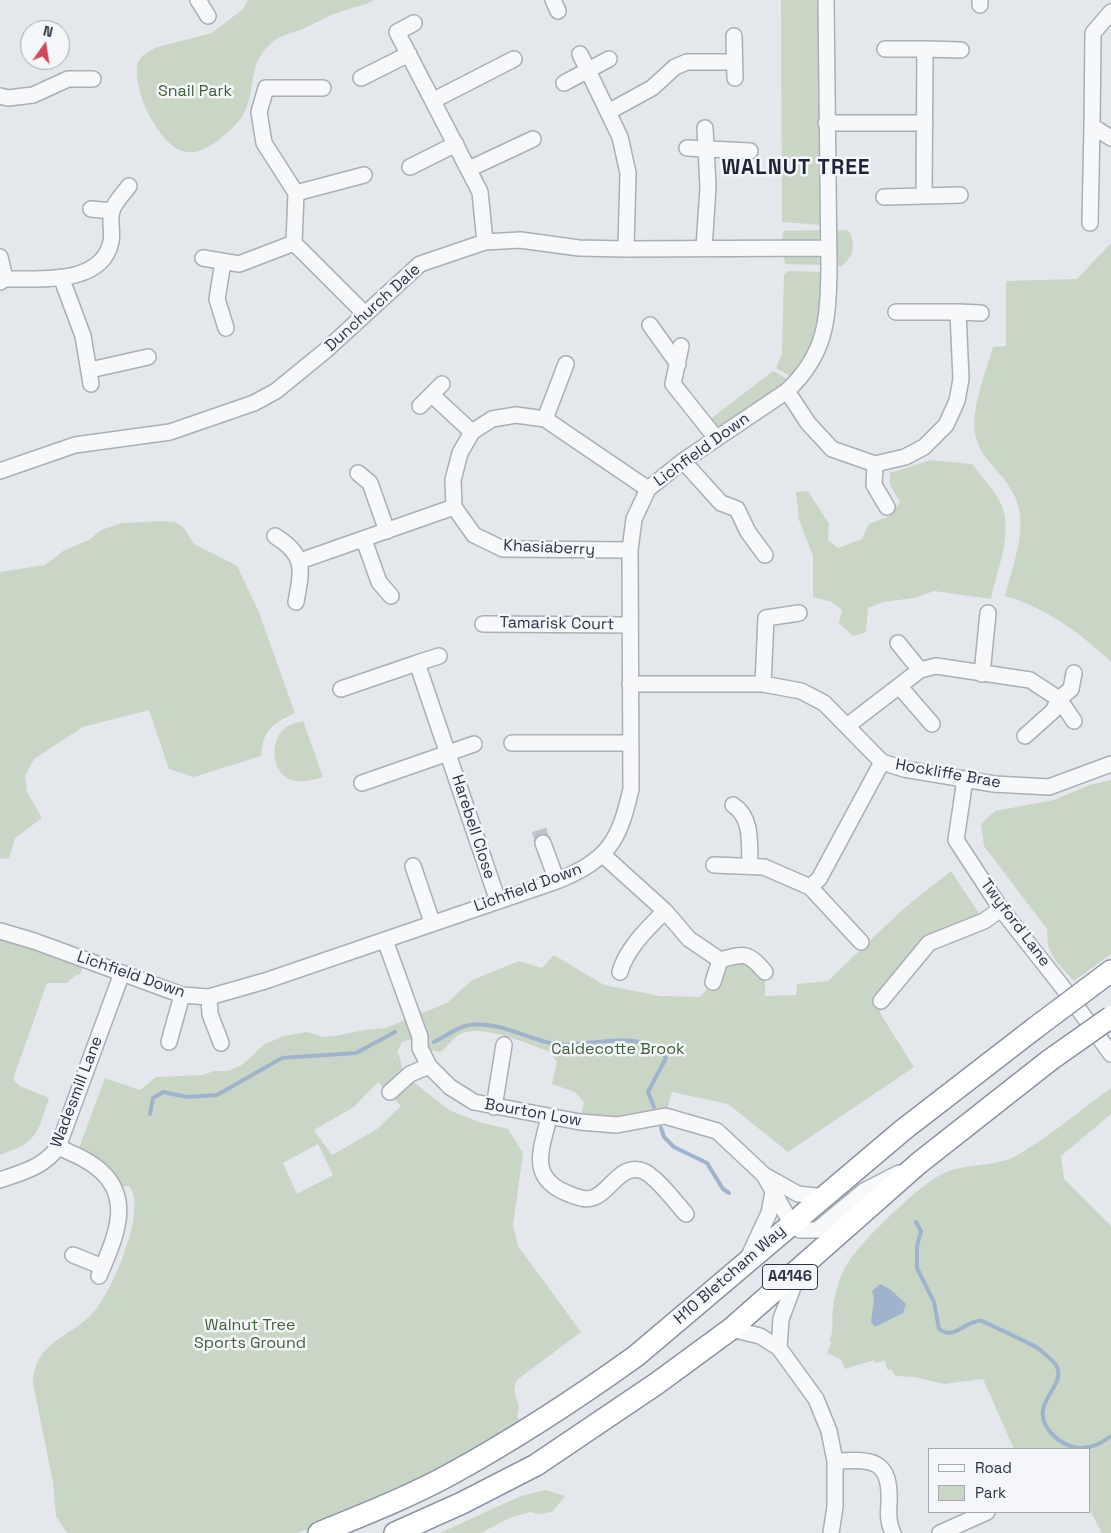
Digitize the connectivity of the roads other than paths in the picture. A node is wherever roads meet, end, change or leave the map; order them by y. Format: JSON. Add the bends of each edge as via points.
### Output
{"nodes":[{"id":1,"x":198,"y":0,"type":"edge"},
{"id":2,"x":826,"y":0,"type":"edge"},
{"id":3,"x":1111,"y":12,"type":"edge"},
{"id":4,"x":208,"y":16,"type":"dead end"},
{"id":5,"x":414,"y":23,"type":"dead end"},
{"id":6,"x":735,"y":36,"type":"dead end"},
{"id":7,"x":885,"y":49,"type":"dead end"},
{"id":8,"x":925,"y":49,"type":"junction"},
{"id":9,"x":961,"y":50,"type":"dead end"},
{"id":10,"x":409,"y":54,"type":"junction"},
{"id":11,"x":580,"y":54,"type":"dead end"},
{"id":12,"x":514,"y":59,"type":"dead end"},
{"id":13,"x":609,"y":59,"type":"dead end"},
{"id":14,"x":734,"y":62,"type":"junction"},
{"id":15,"x":588,"y":71,"type":"junction"},
{"id":16,"x":93,"y":78,"type":"dead end"},
{"id":17,"x":361,"y":78,"type":"dead end"},
{"id":18,"x":735,"y":78,"type":"dead end"},
{"id":19,"x":564,"y":83,"type":"dead end"},
{"id":20,"x":323,"y":88,"type":"dead end"},
{"id":21,"x":0,"y":96,"type":"edge"},
{"id":22,"x":434,"y":100,"type":"junction"},
{"id":23,"x":608,"y":112,"type":"junction"},
{"id":24,"x":826,"y":123,"type":"junction"},
{"id":25,"x":925,"y":124,"type":"junction"},
{"id":26,"x":1092,"y":126,"type":"junction"},
{"id":27,"x":705,"y":128,"type":"dead end"},
{"id":28,"x":533,"y":138,"type":"dead end"},
{"id":29,"x":1111,"y":138,"type":"edge"},
{"id":30,"x":456,"y":144,"type":"junction"},
{"id":31,"x":687,"y":148,"type":"dead end"},
{"id":32,"x":708,"y":150,"type":"junction"},
{"id":33,"x":750,"y":151,"type":"dead end"},
{"id":34,"x":410,"y":167,"type":"dead end"},
{"id":35,"x":469,"y":169,"type":"junction"},
{"id":36,"x":364,"y":175,"type":"dead end"},
{"id":37,"x":129,"y":186,"type":"dead end"},
{"id":38,"x":296,"y":193,"type":"junction"},
{"id":39,"x":924,"y":196,"type":"junction"},
{"id":40,"x":960,"y":196,"type":"dead end"},
{"id":41,"x":884,"y":197,"type":"dead end"},
{"id":42,"x":91,"y":209,"type":"dead end"},
{"id":43,"x":112,"y":211,"type":"junction"},
{"id":44,"x":1090,"y":223,"type":"dead end"},
{"id":45,"x":485,"y":242,"type":"junction"},
{"id":46,"x":294,"y":243,"type":"junction"},
{"id":47,"x":704,"y":248,"type":"junction"},
{"id":48,"x":828,"y":248,"type":"junction"},
{"id":49,"x":626,"y":249,"type":"junction"},
{"id":50,"x":0,"y":257,"type":"edge"},
{"id":51,"x":203,"y":258,"type":"dead end"},
{"id":52,"x":222,"y":262,"type":"junction"},
{"id":53,"x":60,"y":277,"type":"junction"},
{"id":54,"x":2,"y":280,"type":"edge"},
{"id":55,"x":896,"y":312,"type":"dead end"},
{"id":56,"x":958,"y":312,"type":"junction"},
{"id":57,"x":981,"y":313,"type":"dead end"},
{"id":58,"x":365,"y":314,"type":"junction"},
{"id":59,"x":650,"y":325,"type":"dead end"},
{"id":60,"x":226,"y":328,"type":"dead end"},
{"id":61,"x":681,"y":346,"type":"dead end"},
{"id":62,"x":148,"y":357,"type":"dead end"},
{"id":63,"x":566,"y":364,"type":"dead end"},
{"id":64,"x":678,"y":364,"type":"junction"},
{"id":65,"x":786,"y":391,"type":"junction"},
{"id":66,"x":420,"y":406,"type":"dead end"},
{"id":67,"x":545,"y":419,"type":"junction"},
{"id":68,"x":472,"y":432,"type":"junction"},
{"id":69,"x":716,"y":438,"type":"junction"},
{"id":70,"x":683,"y":461,"type":"junction"},
{"id":71,"x":876,"y":464,"type":"junction"},
{"id":72,"x":2,"y":465,"type":"edge"},
{"id":73,"x":358,"y":473,"type":"dead end"},
{"id":74,"x":648,"y":489,"type":"junction"},
{"id":75,"x":454,"y":507,"type":"junction"},
{"id":76,"x":887,"y":507,"type":"dead end"},
{"id":77,"x":387,"y":531,"type":"junction"},
{"id":78,"x":275,"y":536,"type":"dead end"},
{"id":79,"x":364,"y":540,"type":"junction"},
{"id":80,"x":630,"y":550,"type":"junction"},
{"id":81,"x":765,"y":555,"type":"dead end"},
{"id":82,"x":300,"y":561,"type":"junction"},
{"id":83,"x":391,"y":596,"type":"dead end"},
{"id":84,"x":296,"y":602,"type":"dead end"},
{"id":85,"x":799,"y":613,"type":"dead end"},
{"id":86,"x":988,"y":613,"type":"dead end"},
{"id":87,"x":483,"y":624,"type":"dead end"},
{"id":88,"x":630,"y":625,"type":"junction"},
{"id":89,"x":898,"y":643,"type":"dead end"},
{"id":90,"x":439,"y":656,"type":"dead end"},
{"id":91,"x":417,"y":663,"type":"junction"},
{"id":92,"x":920,"y":670,"type":"junction"},
{"id":93,"x":1074,"y":673,"type":"dead end"},
{"id":94,"x":982,"y":674,"type":"junction"},
{"id":95,"x":630,"y":684,"type":"junction"},
{"id":96,"x":763,"y":684,"type":"junction"},
{"id":97,"x":900,"y":687,"type":"junction"},
{"id":98,"x":341,"y":689,"type":"dead end"},
{"id":99,"x":1059,"y":698,"type":"junction"},
{"id":100,"x":1074,"y":720,"type":"dead end"},
{"id":101,"x":932,"y":724,"type":"dead end"},
{"id":102,"x":847,"y":726,"type":"junction"},
{"id":103,"x":1025,"y":736,"type":"dead end"},
{"id":104,"x":631,"y":743,"type":"junction"},
{"id":105,"x":474,"y":744,"type":"dead end"},
{"id":106,"x":512,"y":744,"type":"dead end"},
{"id":107,"x":448,"y":753,"type":"junction"},
{"id":108,"x":882,"y":762,"type":"junction"},
{"id":109,"x":1111,"y":764,"type":"edge"},
{"id":110,"x":964,"y":779,"type":"junction"},
{"id":111,"x":362,"y":783,"type":"dead end"},
{"id":112,"x":733,"y":805,"type":"dead end"},
{"id":113,"x":543,"y":843,"type":"tunnel mouth"},
{"id":114,"x":603,"y":855,"type":"junction"},
{"id":115,"x":714,"y":865,"type":"dead end"},
{"id":116,"x":750,"y":865,"type":"junction"},
{"id":117,"x":413,"y":866,"type":"dead end"},
{"id":118,"x":557,"y":881,"type":"junction"},
{"id":119,"x":810,"y":887,"type":"junction"},
{"id":120,"x":498,"y":901,"type":"junction"},
{"id":121,"x":1001,"y":909,"type":"junction"},
{"id":122,"x":665,"y":911,"type":"junction"},
{"id":123,"x":432,"y":922,"type":"junction"},
{"id":124,"x":0,"y":931,"type":"edge"},
{"id":125,"x":385,"y":940,"type":"junction"},
{"id":126,"x":861,"y":942,"type":"dead end"},
{"id":127,"x":720,"y":960,"type":"junction"},
{"id":128,"x":1111,"y":971,"type":"edge"},
{"id":129,"x":620,"y":972,"type":"dead end"},
{"id":130,"x":765,"y":972,"type":"dead end"},
{"id":131,"x":122,"y":973,"type":"junction"},
{"id":132,"x":713,"y":982,"type":"dead end"},
{"id":133,"x":1111,"y":986,"type":"edge"},
{"id":134,"x":1087,"y":989,"type":"junction"},
{"id":135,"x":182,"y":995,"type":"junction"},
{"id":136,"x":208,"y":997,"type":"junction"},
{"id":137,"x":881,"y":1001,"type":"dead end"},
{"id":138,"x":1111,"y":1016,"type":"edge"},
{"id":139,"x":169,"y":1042,"type":"dead end"},
{"id":140,"x":221,"y":1043,"type":"dead end"},
{"id":141,"x":504,"y":1045,"type":"dead end"},
{"id":142,"x":1111,"y":1054,"type":"edge"},
{"id":143,"x":429,"y":1066,"type":"junction"},
{"id":144,"x":390,"y":1092,"type":"dead end"},
{"id":145,"x":494,"y":1107,"type":"junction"},
{"id":146,"x":549,"y":1117,"type":"junction"},
{"id":147,"x":58,"y":1146,"type":"junction"},
{"id":148,"x":919,"y":1163,"type":"junction"},
{"id":149,"x":764,"y":1175,"type":"junction"},
{"id":150,"x":0,"y":1180,"type":"edge"},
{"id":151,"x":773,"y":1192,"type":"junction"},
{"id":152,"x":824,"y":1197,"type":"junction"},
{"id":153,"x":686,"y":1214,"type":"dead end"},
{"id":154,"x":790,"y":1223,"type":"junction"},
{"id":155,"x":73,"y":1255,"type":"dead end"},
{"id":156,"x":746,"y":1261,"type":"junction"},
{"id":157,"x":801,"y":1267,"type":"junction"},
{"id":158,"x":731,"y":1329,"type":"junction"},
{"id":159,"x":779,"y":1348,"type":"junction"},
{"id":160,"x":834,"y":1461,"type":"junction"},
{"id":161,"x":992,"y":1514,"type":"edge"},
{"id":162,"x":319,"y":1533,"type":"edge"},
{"id":163,"x":395,"y":1533,"type":"edge"},
{"id":164,"x":831,"y":1533,"type":"edge"},
{"id":165,"x":893,"y":1533,"type":"edge"},
{"id":166,"x":940,"y":1533,"type":"edge"}],
"edges":[{"from":1,"to":4,"type":"street"},
{"from":2,"to":24,"type":"street","name":"Lichfield Down"},
{"from":3,"to":26,"type":"street","via":[[1093,34]]},
{"from":5,"to":10,"type":"street","via":[[397,32]]},
{"from":6,"to":14,"type":"street"},
{"from":7,"to":8,"type":"street"},
{"from":8,"to":9,"type":"street"},
{"from":8,"to":25,"type":"street"},
{"from":10,"to":17,"type":"street"},
{"from":10,"to":22,"type":"street"},
{"from":11,"to":15,"type":"street"},
{"from":12,"to":22,"type":"street"},
{"from":13,"to":15,"type":"street"},
{"from":14,"to":18,"type":"street"},
{"from":14,"to":23,"type":"street","via":[[688,62],[675,67],[652,88]]},
{"from":15,"to":19,"type":"street"},
{"from":15,"to":23,"type":"street"},
{"from":16,"to":21,"type":"street","via":[[68,79],[32,95]]},
{"from":20,"to":38,"type":"street","via":[[266,88],[259,112],[264,143]]},
{"from":22,"to":30,"type":"street"},
{"from":23,"to":49,"type":"street","via":[[620,138],[628,173]]},
{"from":24,"to":25,"type":"street"},
{"from":24,"to":48,"type":"street","name":"Lichfield Down"},
{"from":25,"to":39,"type":"street"},
{"from":26,"to":29,"type":"street"},
{"from":26,"to":44,"type":"street"},
{"from":27,"to":32,"type":"street"},
{"from":28,"to":35,"type":"street"},
{"from":30,"to":34,"type":"street"},
{"from":30,"to":35,"type":"street"},
{"from":31,"to":32,"type":"street"},
{"from":32,"to":33,"type":"street"},
{"from":32,"to":47,"type":"street"},
{"from":35,"to":45,"type":"street","via":[[480,192]]},
{"from":36,"to":38,"type":"street"},
{"from":37,"to":43,"type":"street"},
{"from":38,"to":46,"type":"street"},
{"from":39,"to":40,"type":"street"},
{"from":39,"to":41,"type":"street"},
{"from":42,"to":43,"type":"street"},
{"from":43,"to":53,"type":"street","via":[[111,242],[102,262],[86,272]]},
{"from":45,"to":49,"type":"street","name":"Dunchurch Dale","via":[[520,240],[579,248]]},
{"from":45,"to":58,"type":"street","name":"Dunchurch Dale","via":[[420,264]]},
{"from":46,"to":52,"type":"street","via":[[239,264]]},
{"from":46,"to":58,"type":"street"},
{"from":47,"to":48,"type":"street","name":"Dunchurch Dale"},
{"from":47,"to":49,"type":"street","name":"Dunchurch Dale"},
{"from":48,"to":65,"type":"street","name":"Lichfield Down","via":[[825,332],[816,355]]},
{"from":50,"to":54,"type":"street"},
{"from":51,"to":52,"type":"street"},
{"from":52,"to":60,"type":"street","via":[[217,300]]},
{"from":53,"to":54,"type":"street"},
{"from":53,"to":62,"type":"street","via":[[84,336],[91,377]]},
{"from":55,"to":56,"type":"street"},
{"from":56,"to":57,"type":"street"},
{"from":56,"to":71,"type":"street","via":[[960,378],[957,401],[946,424],[924,447],[904,457]]},
{"from":58,"to":72,"type":"street","name":"Dunchurch Dale","via":[[326,351],[254,403],[170,432],[75,445]]},
{"from":59,"to":64,"type":"street"},
{"from":61,"to":64,"type":"street"},
{"from":63,"to":67,"type":"street"},
{"from":64,"to":69,"type":"street","via":[[673,384]]},
{"from":65,"to":69,"type":"street","name":"Lichfield Down"},
{"from":65,"to":71,"type":"street","via":[[808,423],[832,449]]},
{"from":66,"to":68,"type":"street","via":[[437,390]]},
{"from":67,"to":68,"type":"street","via":[[516,415],[492,419]]},
{"from":67,"to":74,"type":"street"},
{"from":68,"to":75,"type":"street","via":[[460,453],[453,480]]},
{"from":69,"to":70,"type":"street","name":"Lichfield Down"},
{"from":70,"to":74,"type":"street","name":"Lichfield Down"},
{"from":70,"to":81,"type":"street","via":[[721,503],[737,509],[748,532]]},
{"from":71,"to":76,"type":"street","via":[[874,484]]},
{"from":73,"to":77,"type":"street","via":[[370,484]]},
{"from":74,"to":80,"type":"street","name":"Lichfield Down","via":[[634,519]]},
{"from":75,"to":77,"type":"street"},
{"from":75,"to":80,"type":"street","name":"Khasiaberry","via":[[474,536],[503,549]]},
{"from":77,"to":79,"type":"street"},
{"from":78,"to":82,"type":"street","via":[[290,545]]},
{"from":79,"to":82,"type":"street"},
{"from":79,"to":83,"type":"street","via":[[379,582]]},
{"from":80,"to":88,"type":"street","name":"Lichfield Down"},
{"from":82,"to":84,"type":"street"},
{"from":85,"to":96,"type":"street","via":[[766,618]]},
{"from":86,"to":94,"type":"street"},
{"from":87,"to":88,"type":"street","name":"Tamarisk Court"},
{"from":88,"to":95,"type":"street","name":"Lichfield Down"},
{"from":89,"to":92,"type":"street"},
{"from":90,"to":91,"type":"street"},
{"from":91,"to":98,"type":"street"},
{"from":91,"to":107,"type":"street","name":"Harebell Close"},
{"from":92,"to":94,"type":"street","via":[[936,666]]},
{"from":92,"to":97,"type":"street"},
{"from":93,"to":99,"type":"street","via":[[1071,689]]},
{"from":94,"to":99,"type":"street","via":[[1030,680]]},
{"from":95,"to":96,"type":"street","name":"Hockliffe Brae"},
{"from":95,"to":104,"type":"street","name":"Lichfield Down"},
{"from":96,"to":102,"type":"street","name":"Hockliffe Brae","via":[[801,691],[824,703]]},
{"from":97,"to":101,"type":"street"},
{"from":97,"to":102,"type":"street"},
{"from":99,"to":100,"type":"street"},
{"from":99,"to":103,"type":"street","via":[[1053,711]]},
{"from":102,"to":108,"type":"street","name":"Hockliffe Brae"},
{"from":104,"to":106,"type":"street"},
{"from":104,"to":114,"type":"street","name":"Lichfield Down","via":[[631,789],[622,826]]},
{"from":105,"to":107,"type":"street","name":"Harebell Close"},
{"from":107,"to":111,"type":"street","name":"Harebell Close"},
{"from":107,"to":120,"type":"street","name":"Harebell Close"},
{"from":108,"to":110,"type":"street","name":"Hockliffe Brae"},
{"from":108,"to":119,"type":"street","via":[[819,879]]},
{"from":109,"to":110,"type":"street","name":"Hockliffe Brae","via":[[1049,787]]},
{"from":110,"to":121,"type":"street","name":"Twyford Lane","via":[[956,840]]},
{"from":112,"to":116,"type":"street","via":[[740,809],[748,823]]},
{"from":113,"to":118,"type":"street"},
{"from":114,"to":118,"type":"street","name":"Lichfield Down","via":[[584,870]]},
{"from":114,"to":122,"type":"street"},
{"from":115,"to":116,"type":"street"},
{"from":116,"to":119,"type":"street","via":[[784,874]]},
{"from":117,"to":123,"type":"street"},
{"from":118,"to":120,"type":"street","name":"Lichfield Down"},
{"from":119,"to":126,"type":"street"},
{"from":120,"to":123,"type":"street","name":"Lichfield Down"},
{"from":121,"to":137,"type":"street","via":[[984,921],[929,943]]},
{"from":121,"to":142,"type":"street","name":"Twyford Lane"},
{"from":122,"to":127,"type":"street","via":[[689,939]]},
{"from":122,"to":129,"type":"street","via":[[643,934]]},
{"from":123,"to":125,"type":"street","name":"Lichfield Down"},
{"from":124,"to":131,"type":"street","name":"Lichfield Down"},
{"from":125,"to":136,"type":"street","name":"Lichfield Down"},
{"from":125,"to":143,"type":"street","name":"Bourton Low","via":[[420,1037],[420,1048]]},
{"from":127,"to":130,"type":"street","via":[[742,954],[754,960]]},
{"from":127,"to":132,"type":"street"},
{"from":128,"to":134,"type":"highway","name":"H10 Bletcham Way","number":"A4146"},
{"from":131,"to":135,"type":"street","name":"Lichfield Down"},
{"from":131,"to":147,"type":"street","name":"Wadesmill Lane"},
{"from":133,"to":134,"type":"street"},
{"from":134,"to":152,"type":"highway","name":"H10 Bletcham Way","number":"A4146","bridge":true,"via":[[903,1130]]},
{"from":135,"to":136,"type":"street","name":"Lichfield Down"},
{"from":135,"to":139,"type":"street"},
{"from":136,"to":140,"type":"street","via":[[210,1014]]},
{"from":138,"to":148,"type":"highway","number":"A4146","bridge":true},
{"from":141,"to":145,"type":"street"},
{"from":143,"to":144,"type":"street","via":[[410,1074]]},
{"from":143,"to":145,"type":"street","name":"Bourton Low","via":[[450,1087],[474,1102]]},
{"from":145,"to":146,"type":"street","name":"Bourton Low"},
{"from":146,"to":149,"type":"street","name":"Bourton Low","via":[[617,1125],[665,1116],[717,1131]]},
{"from":146,"to":153,"type":"street","via":[[541,1156],[542,1175],[549,1184],[584,1199],[594,1197],[618,1176],[633,1170],[643,1171]]},
{"from":147,"to":150,"type":"street","name":"Wadesmill Lane","via":[[51,1157],[33,1169]]},
{"from":147,"to":155,"type":"street","via":[[107,1176],[114,1187],[119,1210],[118,1231],[101,1272]]},
{"from":148,"to":154,"type":"street","via":[[864,1191],[817,1230],[800,1230]]},
{"from":148,"to":157,"type":"highway","number":"A4146"},
{"from":149,"to":151,"type":"street","name":"Bourton Low"},
{"from":149,"to":152,"type":"street","name":"Bourton Low","via":[[798,1194]]},
{"from":151,"to":154,"type":"street","name":"Bourton Low"},
{"from":151,"to":156,"type":"street","via":[[769,1213]]},
{"from":152,"to":154,"type":"highway","name":"H10 Bletcham Way","number":"A4146"},
{"from":154,"to":156,"type":"highway","name":"H10 Bletcham Way","number":"A4146"},
{"from":156,"to":162,"type":"highway","name":"H10 Bletcham Way","number":"A4146","via":[[636,1356],[522,1433],[449,1475]]},
{"from":157,"to":158,"type":"highway","number":"A4146"},
{"from":157,"to":159,"type":"street","via":[[781,1319]]},
{"from":158,"to":159,"type":"street","via":[[760,1336]]},
{"from":158,"to":163,"type":"highway","number":"A4146","via":[[614,1414],[536,1465]]},
{"from":159,"to":160,"type":"street","via":[[816,1399],[829,1431]]},
{"from":160,"to":164,"type":"street","via":[[836,1507]]},
{"from":160,"to":165,"type":"street","via":[[857,1460],[882,1466],[888,1479],[888,1518]]},
{"from":161,"to":166,"type":"street"}]}
